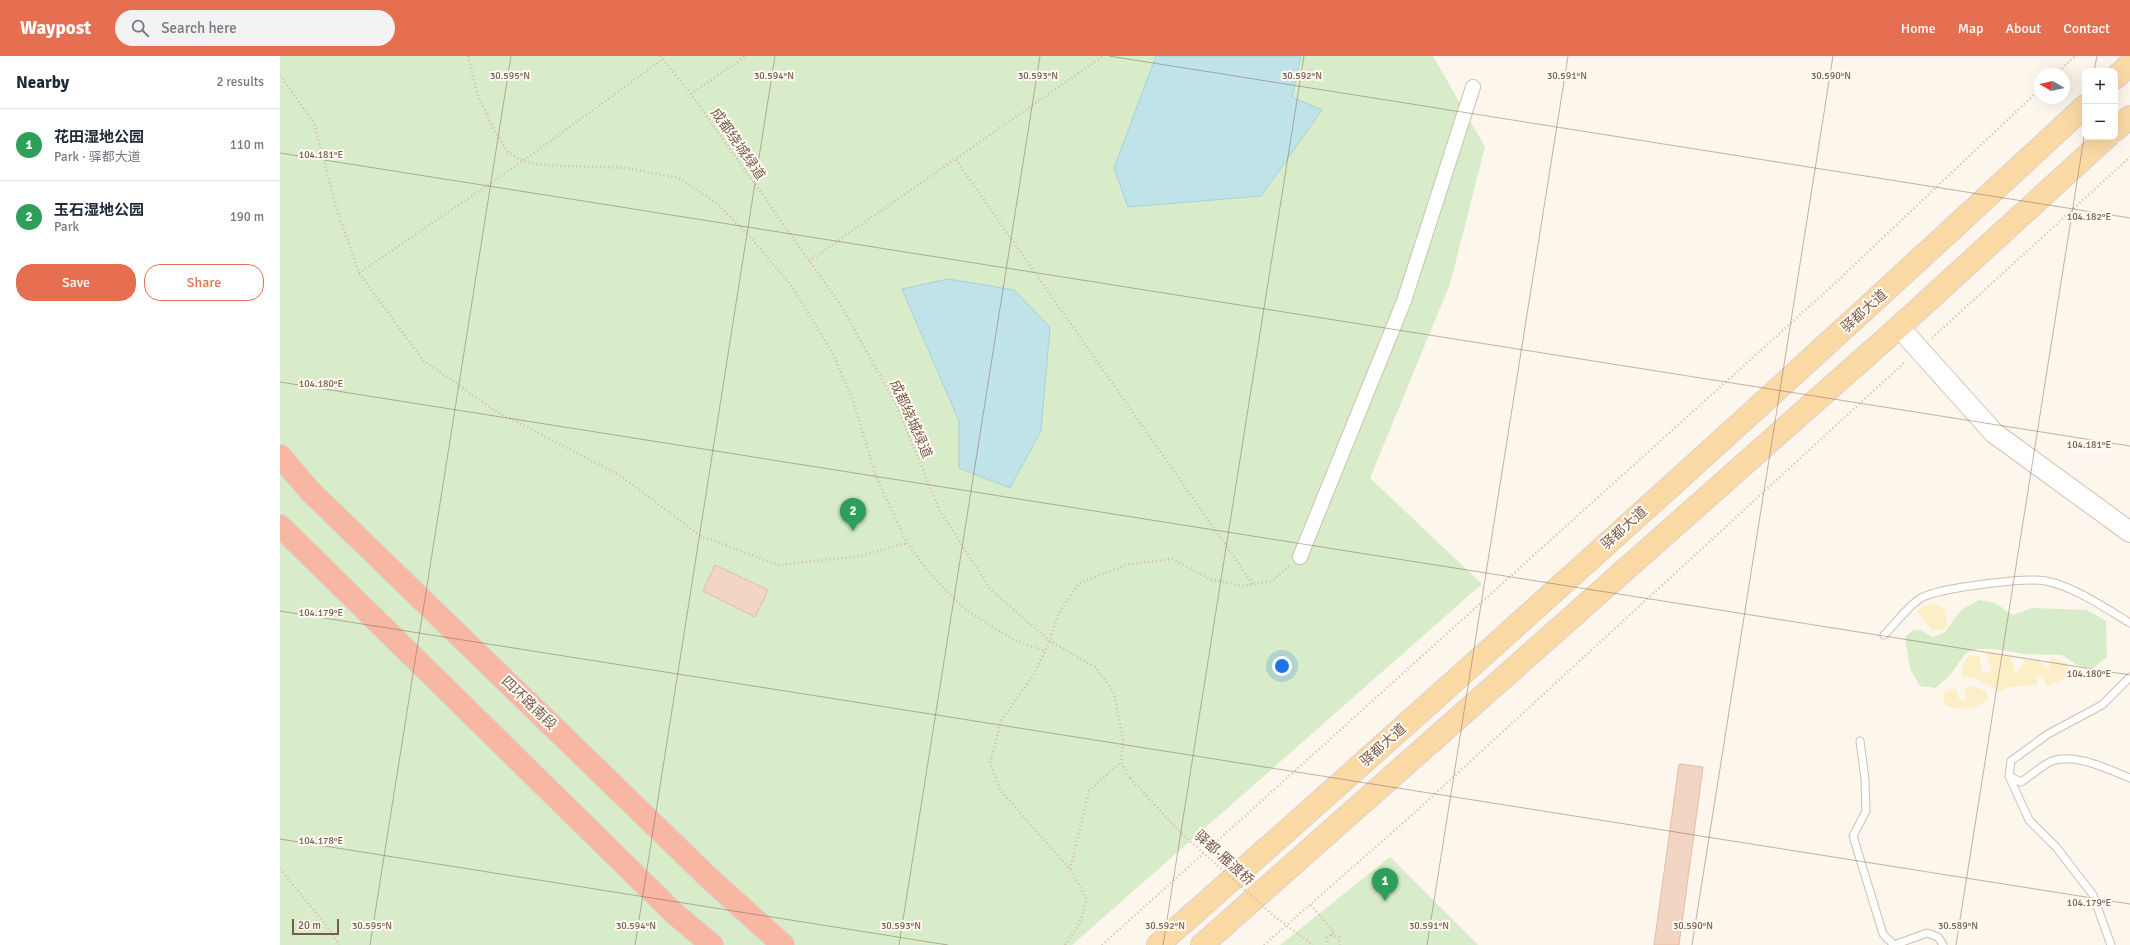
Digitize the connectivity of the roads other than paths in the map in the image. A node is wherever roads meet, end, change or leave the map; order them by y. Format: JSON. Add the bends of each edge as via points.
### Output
{"nodes":[{"id":1,"x":2130,"y":64,"type":"edge"},
{"id":2,"x":2118,"y":75,"type":"edge"},
{"id":3,"x":1473,"y":87,"type":"dead end"},
{"id":4,"x":2082,"y":109,"type":"edge"},
{"id":5,"x":2130,"y":117,"type":"edge"},
{"id":6,"x":2118,"y":127,"type":"edge"},
{"id":7,"x":2105,"y":140,"type":"edge"},
{"id":8,"x":1898,"y":327,"type":"junction"},
{"id":9,"x":280,"y":456,"type":"edge"},
{"id":10,"x":280,"y":526,"type":"edge"},
{"id":11,"x":2130,"y":532,"type":"edge"},
{"id":12,"x":1300,"y":557,"type":"road end"},
{"id":13,"x":2130,"y":623,"type":"edge"},
{"id":14,"x":1884,"y":635,"type":"dead end"},
{"id":15,"x":2130,"y":677,"type":"edge"},
{"id":16,"x":1860,"y":741,"type":"dead end"},
{"id":17,"x":2009,"y":776,"type":"junction"},
{"id":18,"x":2130,"y":778,"type":"edge"},
{"id":19,"x":712,"y":945,"type":"edge"},
{"id":20,"x":783,"y":945,"type":"edge"},
{"id":21,"x":1158,"y":945,"type":"edge"},
{"id":22,"x":1202,"y":945,"type":"edge"},
{"id":23,"x":1894,"y":945,"type":"edge"},
{"id":24,"x":1943,"y":945,"type":"edge"},
{"id":25,"x":2111,"y":945,"type":"edge"}],
"edges":[{"from":1,"to":2,"type":"main road"},
{"from":3,"to":12,"type":"street","via":[[1404,301]]},
{"from":4,"to":21,"type":"main road","name":"驿都大道","via":[[1868,308],[1375,753]]},
{"from":5,"to":6,"type":"main road"},
{"from":7,"to":8,"type":"main road","name":"驿都大道"},
{"from":8,"to":11,"type":"street","via":[[1994,433]]},
{"from":8,"to":22,"type":"main road","name":"驿都大道"},
{"from":9,"to":20,"type":"highway","name":"四环路南段","via":[[317,497],[578,751],[709,878]]},
{"from":10,"to":19,"type":"highway","via":[[670,908]]},
{"from":13,"to":14,"type":"lane","via":[[2088,598],[2046,581],[1996,583],[1933,593],[1919,599]]},
{"from":15,"to":17,"type":"lane","via":[[2102,705],[2048,734],[2011,761]]},
{"from":16,"to":23,"type":"lane","via":[[1866,811],[1853,836],[1883,934]]},
{"from":17,"to":18,"type":"lane","via":[[2021,782],[2051,762],[2065,758],[2100,766]]},
{"from":17,"to":25,"type":"lane","via":[[2029,820],[2056,847],[2093,894]]},
{"from":23,"to":24,"type":"lane","via":[[1927,933],[1938,937]]}]}
